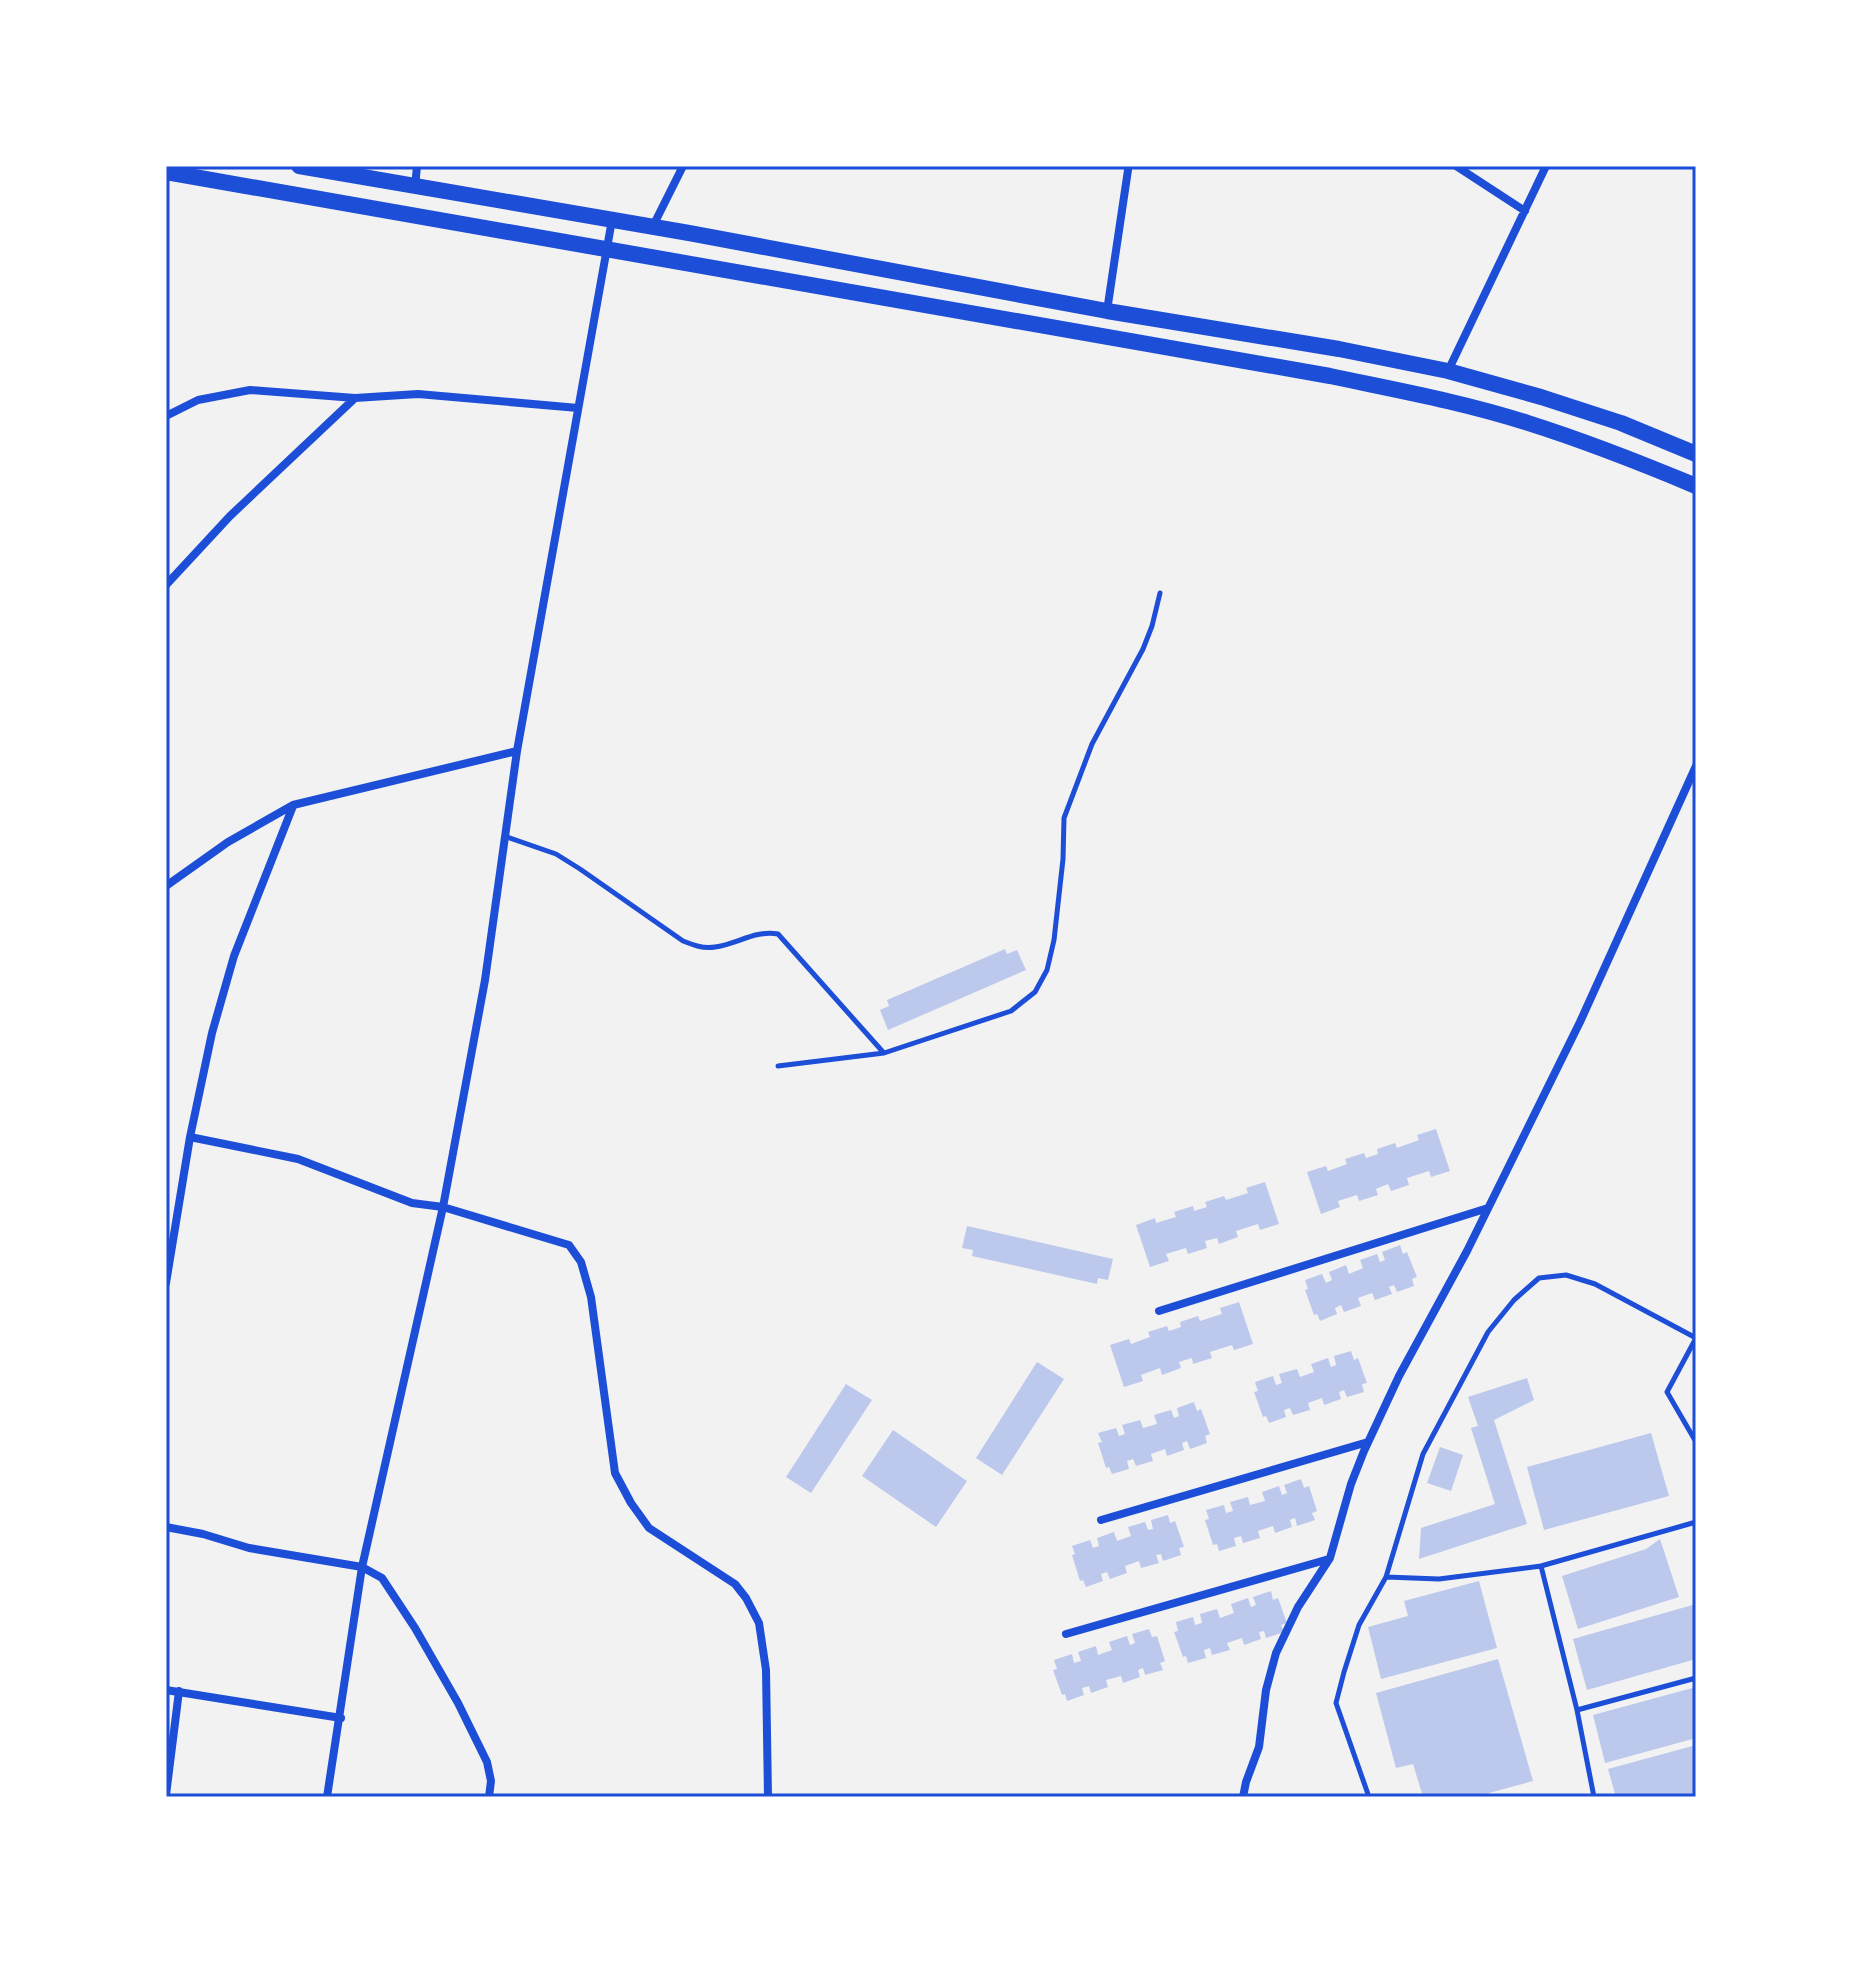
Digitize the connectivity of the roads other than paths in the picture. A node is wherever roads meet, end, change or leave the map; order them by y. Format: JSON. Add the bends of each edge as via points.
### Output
{"nodes":[{"id":1,"x":299,"y":166,"type":"edge"},
{"id":2,"x":417,"y":166,"type":"edge"},
{"id":3,"x":683,"y":166,"type":"edge"},
{"id":4,"x":1456,"y":166,"type":"edge"},
{"id":5,"x":1546,"y":166,"type":"edge"},
{"id":6,"x":1128,"y":170,"type":"dead end"},
{"id":7,"x":166,"y":172,"type":"edge"},
{"id":8,"x":415,"y":187,"type":"junction"},
{"id":9,"x":1525,"y":211,"type":"junction"},
{"id":10,"x":612,"y":219,"type":"junction"},
{"id":11,"x":653,"y":226,"type":"junction"},
{"id":12,"x":608,"y":249,"type":"junction"},
{"id":13,"x":1107,"y":311,"type":"junction"},
{"id":14,"x":1448,"y":371,"type":"junction"},
{"id":15,"x":355,"y":398,"type":"junction"},
{"id":16,"x":578,"y":408,"type":"junction"},
{"id":17,"x":166,"y":416,"type":"edge"},
{"id":18,"x":1696,"y":454,"type":"edge"},
{"id":19,"x":1696,"y":486,"type":"edge"},
{"id":20,"x":166,"y":585,"type":"edge"},
{"id":21,"x":1160,"y":593,"type":"dead end"},
{"id":22,"x":517,"y":751,"type":"junction"},
{"id":23,"x":1696,"y":766,"type":"edge"},
{"id":24,"x":293,"y":805,"type":"junction"},
{"id":25,"x":507,"y":837,"type":"junction"},
{"id":26,"x":166,"y":886,"type":"edge"},
{"id":27,"x":884,"y":1053,"type":"junction"},
{"id":28,"x":778,"y":1066,"type":"dead end"},
{"id":29,"x":190,"y":1137,"type":"junction"},
{"id":30,"x":443,"y":1207,"type":"junction"},
{"id":31,"x":1488,"y":1208,"type":"junction"},
{"id":32,"x":166,"y":1283,"type":"edge"},
{"id":33,"x":1159,"y":1311,"type":"dead end"},
{"id":34,"x":1368,"y":1442,"type":"junction"},
{"id":35,"x":1696,"y":1442,"type":"edge"},
{"id":36,"x":1101,"y":1520,"type":"dead end"},
{"id":37,"x":1696,"y":1522,"type":"edge"},
{"id":38,"x":166,"y":1527,"type":"edge"},
{"id":39,"x":1330,"y":1558,"type":"junction"},
{"id":40,"x":1541,"y":1566,"type":"junction"},
{"id":41,"x":362,"y":1567,"type":"junction"},
{"id":42,"x":1386,"y":1577,"type":"junction"},
{"id":43,"x":1066,"y":1634,"type":"dead end"},
{"id":44,"x":1696,"y":1678,"type":"edge"},
{"id":45,"x":166,"y":1690,"type":"edge"},
{"id":46,"x":179,"y":1691,"type":"junction"},
{"id":47,"x":1577,"y":1710,"type":"junction"},
{"id":48,"x":341,"y":1718,"type":"junction"},
{"id":49,"x":166,"y":1795,"type":"edge"},
{"id":50,"x":327,"y":1797,"type":"edge"},
{"id":51,"x":489,"y":1797,"type":"edge"},
{"id":52,"x":768,"y":1797,"type":"edge"},
{"id":53,"x":1243,"y":1797,"type":"edge"},
{"id":54,"x":1369,"y":1797,"type":"edge"},
{"id":55,"x":1594,"y":1797,"type":"edge"}],
"edges":[{"from":1,"to":8,"type":"main road"},
{"from":2,"to":8,"type":"street"},
{"from":3,"to":11,"type":"street"},
{"from":4,"to":9,"type":"street"},
{"from":5,"to":9,"type":"street"},
{"from":6,"to":13,"type":"street"},
{"from":7,"to":12,"type":"main road"},
{"from":8,"to":10,"type":"main road"},
{"from":9,"to":14,"type":"street"},
{"from":10,"to":11,"type":"main road"},
{"from":10,"to":12,"type":"street"},
{"from":11,"to":13,"type":"main road"},
{"from":12,"to":16,"type":"street"},
{"from":12,"to":19,"type":"main road","via":[[1436,398],[1525,422]]},
{"from":13,"to":14,"type":"main road"},
{"from":14,"to":18,"type":"main road","via":[[1621,423]]},
{"from":15,"to":16,"type":"street","via":[[418,394]]},
{"from":15,"to":17,"type":"street","via":[[250,390],[198,400]]},
{"from":15,"to":20,"type":"street","via":[[230,516]]},
{"from":16,"to":22,"type":"street"},
{"from":21,"to":27,"type":"lane","via":[[1143,649],[1092,744],[1064,818],[1054,940],[1035,992],[1011,1011]]},
{"from":22,"to":24,"type":"street"},
{"from":22,"to":25,"type":"street"},
{"from":23,"to":31,"type":"street","via":[[1580,1022]]},
{"from":24,"to":26,"type":"street"},
{"from":24,"to":29,"type":"street","via":[[234,956]]},
{"from":25,"to":27,"type":"lane","via":[[568,861],[691,944],[714,948],[765,932],[778,934]]},
{"from":25,"to":30,"type":"street"},
{"from":27,"to":28,"type":"lane"},
{"from":29,"to":30,"type":"street","via":[[298,1159],[396,1198]]},
{"from":29,"to":32,"type":"street"},
{"from":30,"to":41,"type":"street"},
{"from":30,"to":52,"type":"street","via":[[575,1250],[591,1297],[615,1473],[649,1528],[735,1584],[759,1623],[766,1670]]},
{"from":31,"to":33,"type":"street"},
{"from":31,"to":34,"type":"street"},
{"from":34,"to":36,"type":"street"},
{"from":34,"to":39,"type":"street"},
{"from":35,"to":42,"type":"lane","via":[[1667,1392],[1696,1338],[1595,1284],[1566,1275],[1539,1278],[1488,1332],[1423,1454]]},
{"from":37,"to":40,"type":"lane"},
{"from":38,"to":41,"type":"street"},
{"from":39,"to":43,"type":"street"},
{"from":39,"to":53,"type":"street","via":[[1276,1653],[1259,1747]]},
{"from":40,"to":42,"type":"lane","via":[[1439,1579]]},
{"from":40,"to":47,"type":"lane"},
{"from":41,"to":48,"type":"street"},
{"from":41,"to":51,"type":"street","via":[[388,1585],[458,1703],[487,1762]]},
{"from":42,"to":54,"type":"lane","via":[[1359,1625],[1336,1703]]},
{"from":44,"to":47,"type":"lane"},
{"from":45,"to":46,"type":"street"},
{"from":46,"to":48,"type":"street"},
{"from":46,"to":49,"type":"street"},
{"from":47,"to":55,"type":"lane"},
{"from":48,"to":50,"type":"street"}]}
